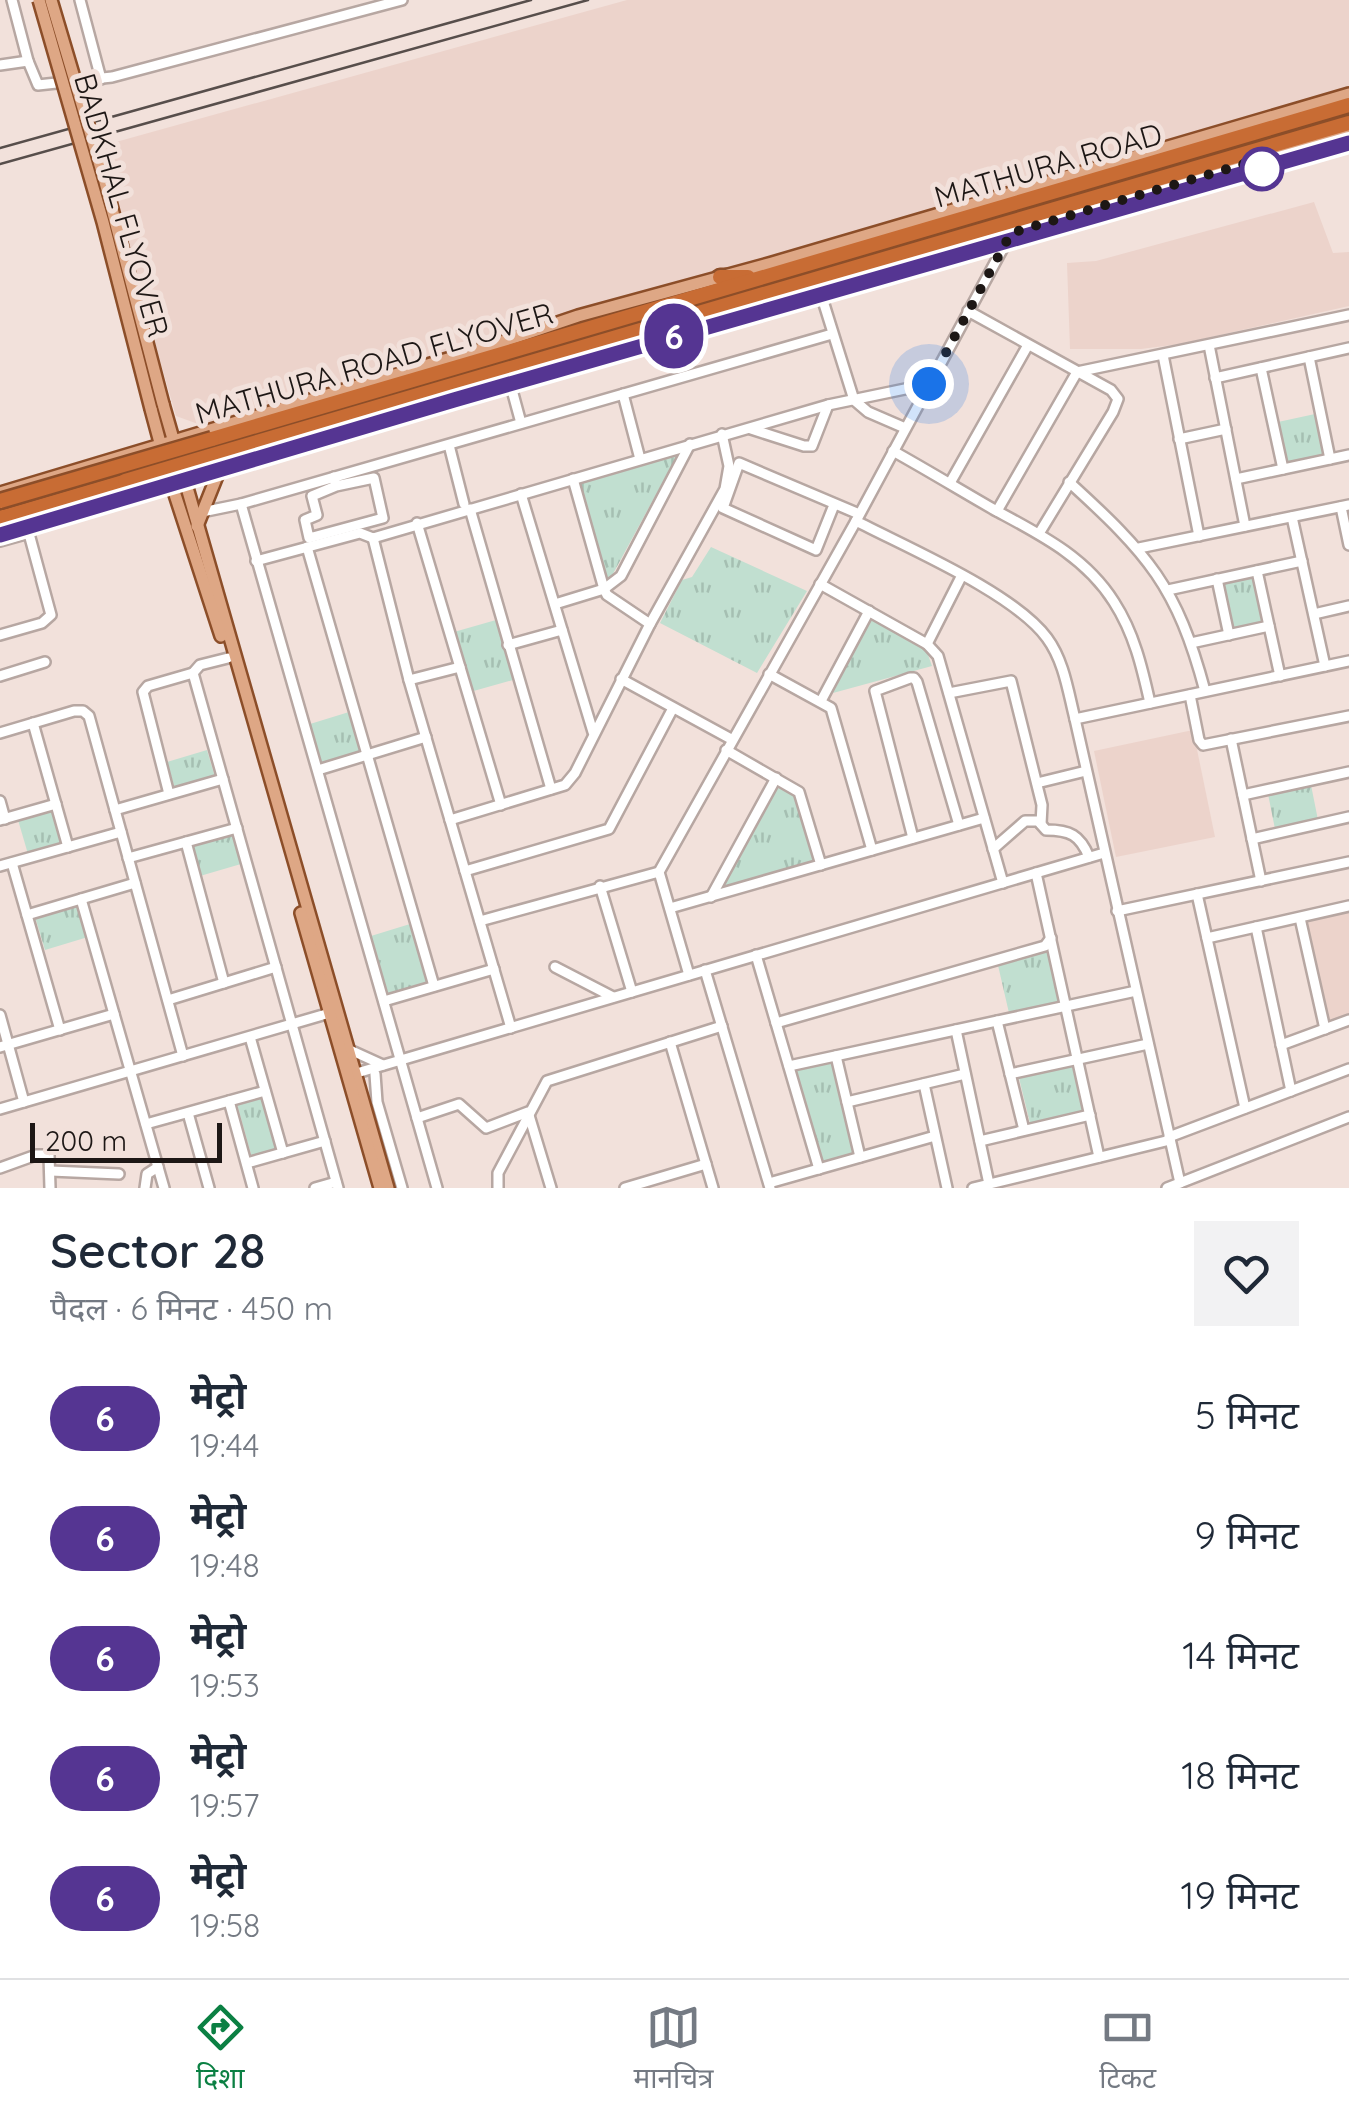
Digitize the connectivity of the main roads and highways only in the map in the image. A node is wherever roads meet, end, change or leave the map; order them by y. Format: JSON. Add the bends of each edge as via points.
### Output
{"nodes":[{"id":1,"x":39,"y":0,"type":"edge"},
{"id":2,"x":50,"y":0,"type":"edge"},
{"id":3,"x":1349,"y":94,"type":"edge"},
{"id":4,"x":1349,"y":105,"type":"edge"},
{"id":5,"x":1349,"y":123,"type":"edge"},
{"id":6,"x":1349,"y":135,"type":"edge"},
{"id":7,"x":1053,"y":220,"type":"junction"},
{"id":8,"x":976,"y":231,"type":"junction"},
{"id":9,"x":720,"y":277,"type":"junction"},
{"id":10,"x":764,"y":278,"type":"junction"},
{"id":11,"x":526,"y":364,"type":"junction"},
{"id":12,"x":157,"y":406,"type":"junction"},
{"id":13,"x":427,"y":406,"type":"junction"},
{"id":14,"x":161,"y":421,"type":"junction"},
{"id":15,"x":194,"y":434,"type":"junction"},
{"id":16,"x":167,"y":442,"type":"junction"},
{"id":17,"x":122,"y":455,"type":"junction"},
{"id":18,"x":223,"y":461,"type":"junction"},
{"id":19,"x":208,"y":465,"type":"junction"},
{"id":20,"x":63,"y":472,"type":"junction"},
{"id":21,"x":183,"y":472,"type":"junction"},
{"id":22,"x":169,"y":476,"type":"junction"},
{"id":23,"x":134,"y":486,"type":"junction"},
{"id":24,"x":0,"y":493,"type":"edge"},
{"id":25,"x":0,"y":501,"type":"edge"},
{"id":26,"x":0,"y":518,"type":"edge"},
{"id":27,"x":198,"y":526,"type":"junction"},
{"id":28,"x":0,"y":527,"type":"edge"},
{"id":29,"x":334,"y":1011,"type":"junction"},
{"id":30,"x":352,"y":1074,"type":"junction"},
{"id":31,"x":380,"y":1188,"type":"edge"},
{"id":32,"x":388,"y":1188,"type":"edge"}],
"edges":[{"from":1,"to":12,"type":"main road","name":"BADKHAL FLYOVER","bridge":true},
{"from":2,"to":12,"type":"main road","name":"BADKHAL FLYOVER","bridge":true,"via":[[104,182]]},
{"from":3,"to":9,"type":"main road"},
{"from":4,"to":10,"type":"highway","name":"MATHURA ROAD"},
{"from":5,"to":8,"type":"highway"},
{"from":6,"to":7,"type":"main road"},
{"from":7,"to":8,"type":"highway"},
{"from":7,"to":13,"type":"main road"},
{"from":8,"to":11,"type":"highway","name":"MATHURA ROAD"},
{"from":9,"to":10,"type":"highway"},
{"from":9,"to":15,"type":"main road"},
{"from":10,"to":25,"type":"highway","name":"MATHURA ROAD FLYOVER","bridge":true},
{"from":11,"to":13,"type":"highway"},
{"from":11,"to":26,"type":"highway","name":"MATHURA ROAD FLYOVER","bridge":true},
{"from":12,"to":14,"type":"main road","name":"BADKHAL FLYOVER"},
{"from":13,"to":18,"type":"main road"},
{"from":14,"to":15,"type":"main road"},
{"from":14,"to":16,"type":"main road","name":"BADKHAL FLYOVER"},
{"from":14,"to":20,"type":"main road","via":[[144,442]]},
{"from":15,"to":16,"type":"main road"},
{"from":15,"to":19,"type":"main road"},
{"from":16,"to":17,"type":"main road"},
{"from":16,"to":21,"type":"main road"},
{"from":16,"to":22,"type":"main road"},
{"from":17,"to":20,"type":"main road"},
{"from":17,"to":23,"type":"main road","via":[[135,468]]},
{"from":18,"to":19,"type":"main road"},
{"from":18,"to":27,"type":"main road"},
{"from":19,"to":21,"type":"main road"},
{"from":20,"to":24,"type":"main road"},
{"from":21,"to":22,"type":"main road"},
{"from":21,"to":27,"type":"main road"},
{"from":22,"to":23,"type":"main road"},
{"from":22,"to":29,"type":"main road"},
{"from":23,"to":28,"type":"main road","via":[[27,526]]},
{"from":27,"to":29,"type":"main road"},
{"from":29,"to":30,"type":"main road"},
{"from":29,"to":30,"type":"main road"},
{"from":30,"to":31,"type":"main road"},
{"from":30,"to":32,"type":"main road"}]}
